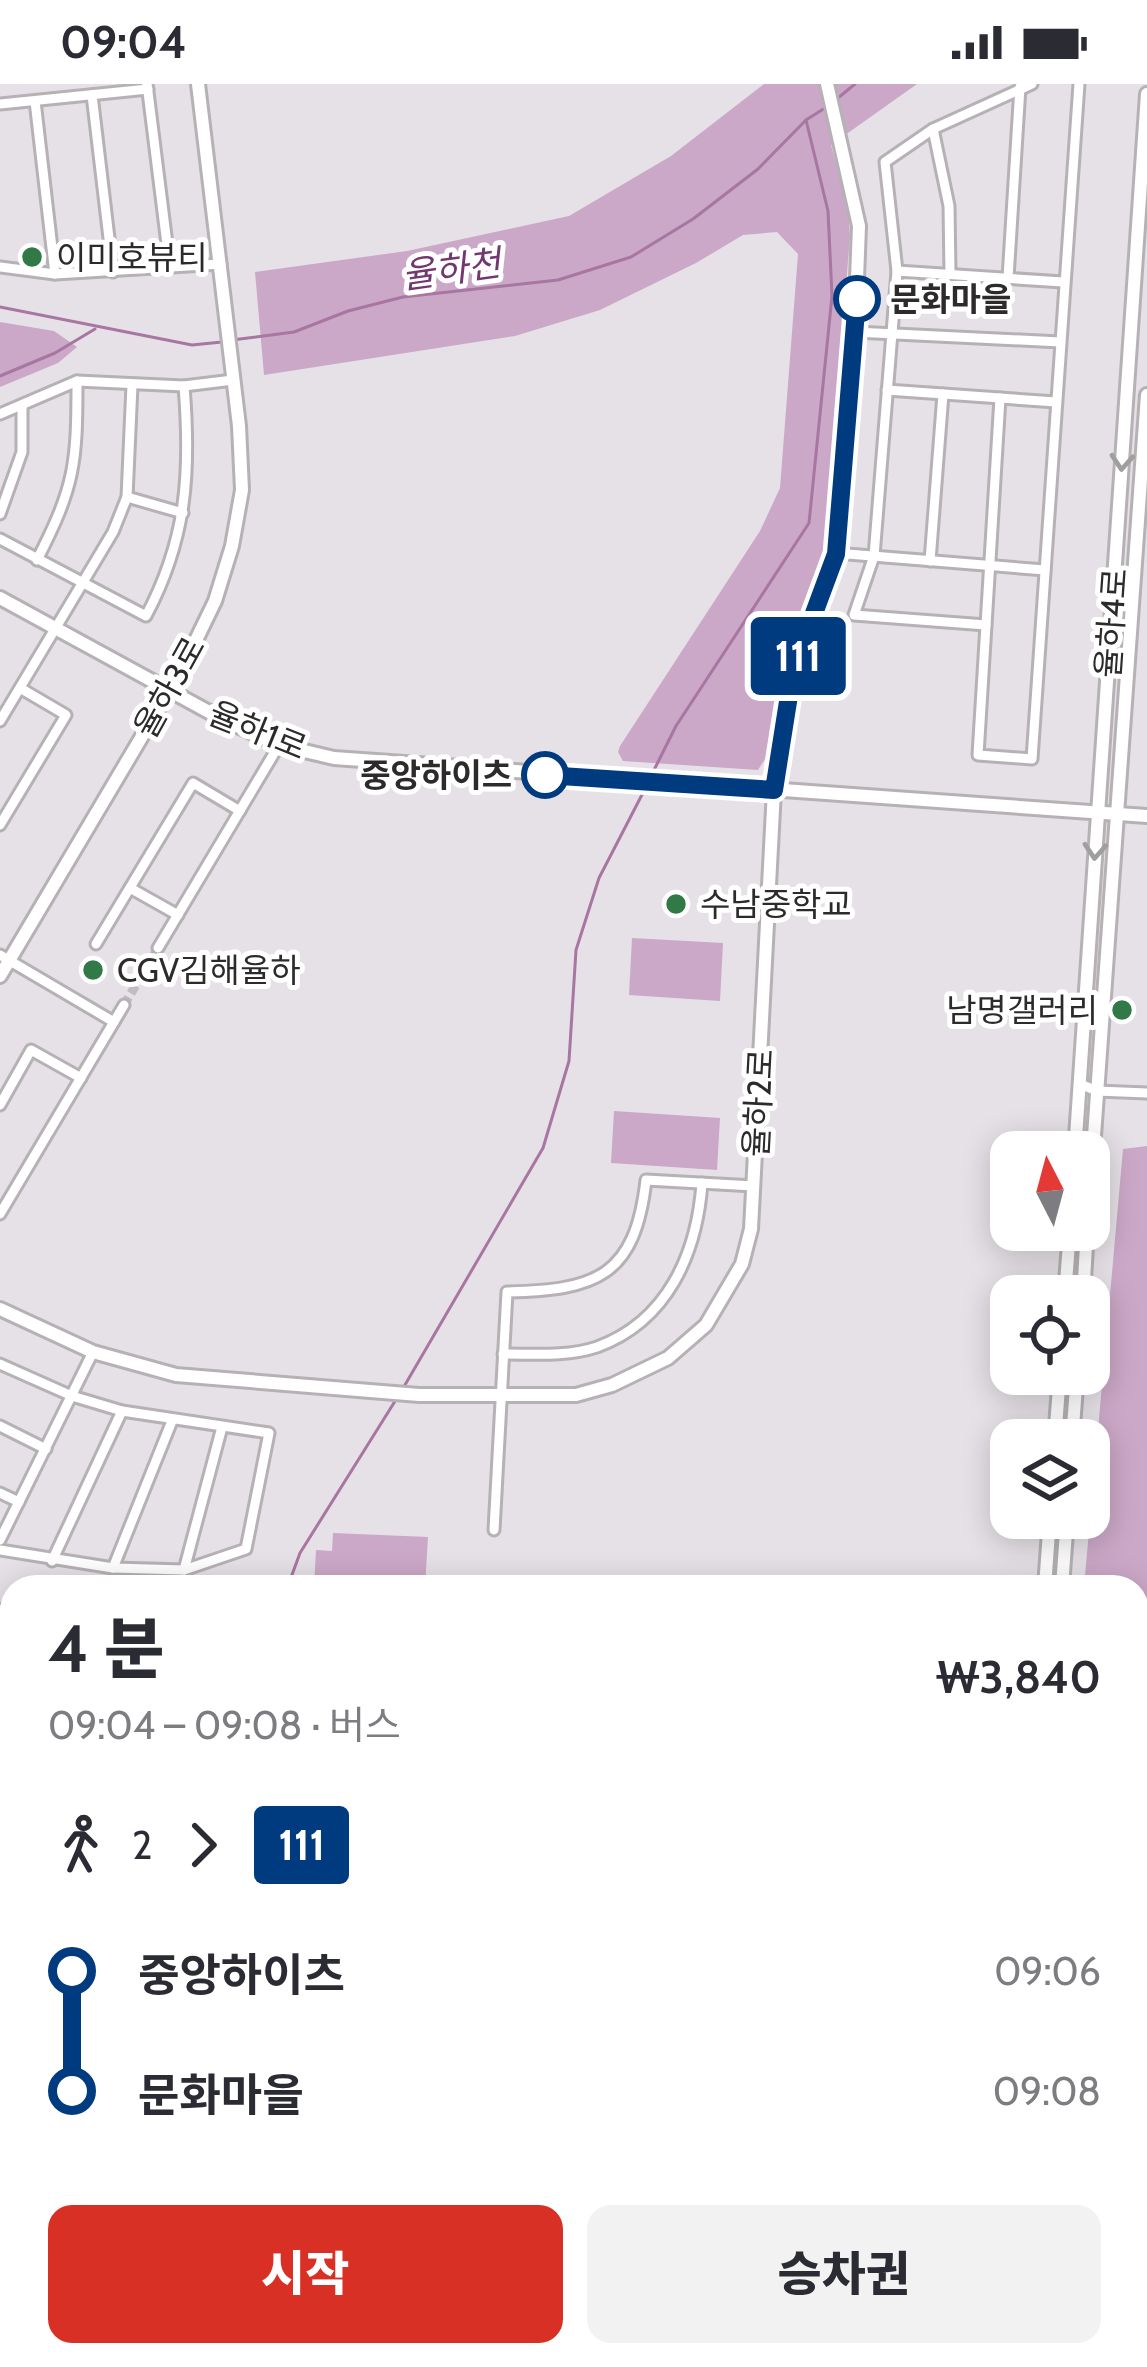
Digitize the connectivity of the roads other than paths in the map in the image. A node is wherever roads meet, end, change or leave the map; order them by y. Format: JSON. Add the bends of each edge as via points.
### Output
{"nodes":[{"id":1,"x":198,"y":84,"type":"edge"},
{"id":2,"x":827,"y":84,"type":"edge"},
{"id":3,"x":1079,"y":84,"type":"edge"},
{"id":4,"x":147,"y":86,"type":"edge"},
{"id":5,"x":1026,"y":86,"type":"edge"},
{"id":6,"x":1147,"y":94,"type":"edge"},
{"id":7,"x":92,"y":95,"type":"junction"},
{"id":8,"x":35,"y":101,"type":"junction"},
{"id":9,"x":0,"y":104,"type":"edge"},
{"id":10,"x":933,"y":129,"type":"junction"},
{"id":11,"x":220,"y":264,"type":"junction"},
{"id":12,"x":0,"y":267,"type":"edge"},
{"id":13,"x":170,"y":268,"type":"junction"},
{"id":14,"x":897,"y":271,"type":"junction"},
{"id":15,"x":113,"y":272,"type":"junction"},
{"id":16,"x":55,"y":274,"type":"junction"},
{"id":17,"x":950,"y":274,"type":"junction"},
{"id":18,"x":1008,"y":278,"type":"junction"},
{"id":19,"x":1064,"y":282,"type":"junction"},
{"id":20,"x":855,"y":332,"type":"junction"},
{"id":21,"x":892,"y":334,"type":"junction"},
{"id":22,"x":1060,"y":342,"type":"junction"},
{"id":23,"x":233,"y":374,"type":"junction"},
{"id":24,"x":76,"y":381,"type":"junction"},
{"id":25,"x":132,"y":385,"type":"junction"},
{"id":26,"x":184,"y":386,"type":"junction"},
{"id":27,"x":887,"y":390,"type":"junction"},
{"id":28,"x":943,"y":394,"type":"junction"},
{"id":29,"x":1147,"y":395,"type":"edge"},
{"id":30,"x":1000,"y":398,"type":"junction"},
{"id":31,"x":1056,"y":402,"type":"junction"},
{"id":32,"x":22,"y":406,"type":"junction"},
{"id":33,"x":0,"y":414,"type":"edge"},
{"id":34,"x":127,"y":497,"type":"junction"},
{"id":35,"x":183,"y":513,"type":"junction"},
{"id":36,"x":0,"y":514,"type":"edge"},
{"id":37,"x":0,"y":539,"type":"edge"},
{"id":38,"x":836,"y":554,"type":"junction"},
{"id":39,"x":874,"y":556,"type":"junction"},
{"id":40,"x":38,"y":560,"type":"junction"},
{"id":41,"x":930,"y":561,"type":"junction"},
{"id":42,"x":989,"y":566,"type":"junction"},
{"id":43,"x":1045,"y":570,"type":"junction"},
{"id":44,"x":83,"y":585,"type":"junction"},
{"id":45,"x":0,"y":598,"type":"edge"},
{"id":46,"x":986,"y":625,"type":"junction"},
{"id":47,"x":56,"y":630,"type":"junction"},
{"id":48,"x":20,"y":688,"type":"junction"},
{"id":49,"x":170,"y":691,"type":"junction"},
{"id":50,"x":0,"y":722,"type":"edge"},
{"id":51,"x":279,"y":745,"type":"junction"},
{"id":52,"x":774,"y":790,"type":"junction"},
{"id":53,"x":240,"y":811,"type":"junction"},
{"id":54,"x":1098,"y":813,"type":"junction"},
{"id":55,"x":1117,"y":814,"type":"junction"},
{"id":56,"x":1147,"y":816,"type":"edge"},
{"id":57,"x":0,"y":824,"type":"edge"},
{"id":58,"x":130,"y":888,"type":"junction"},
{"id":59,"x":178,"y":915,"type":"junction"},
{"id":60,"x":96,"y":944,"type":"dead end"},
{"id":61,"x":158,"y":948,"type":"tunnel mouth"},
{"id":62,"x":5,"y":958,"type":"edge"},
{"id":63,"x":0,"y":976,"type":"edge"},
{"id":64,"x":124,"y":1005,"type":"tunnel mouth"},
{"id":65,"x":114,"y":1022,"type":"junction"},
{"id":66,"x":81,"y":1078,"type":"junction"},
{"id":67,"x":1080,"y":1084,"type":"junction"},
{"id":68,"x":1097,"y":1090,"type":"junction"},
{"id":69,"x":1147,"y":1093,"type":"edge"},
{"id":70,"x":0,"y":1106,"type":"edge"},
{"id":71,"x":1077,"y":1131,"type":"edge"},
{"id":72,"x":1094,"y":1131,"type":"edge"},
{"id":73,"x":702,"y":1183,"type":"junction"},
{"id":74,"x":754,"y":1186,"type":"junction"},
{"id":75,"x":0,"y":1214,"type":"edge"},
{"id":76,"x":0,"y":1310,"type":"edge"},
{"id":77,"x":93,"y":1352,"type":"junction"},
{"id":78,"x":503,"y":1354,"type":"junction"},
{"id":79,"x":0,"y":1364,"type":"edge"},
{"id":80,"x":501,"y":1394,"type":"junction"},
{"id":81,"x":73,"y":1396,"type":"junction"},
{"id":82,"x":122,"y":1411,"type":"junction"},
{"id":83,"x":172,"y":1421,"type":"junction"},
{"id":84,"x":0,"y":1426,"type":"edge"},
{"id":85,"x":222,"y":1427,"type":"junction"},
{"id":86,"x":46,"y":1449,"type":"junction"},
{"id":87,"x":0,"y":1493,"type":"edge"},
{"id":88,"x":19,"y":1502,"type":"junction"},
{"id":89,"x":494,"y":1531,"type":"dead end"},
{"id":90,"x":1048,"y":1539,"type":"edge"},
{"id":91,"x":1065,"y":1539,"type":"edge"},
{"id":92,"x":0,"y":1540,"type":"edge"},
{"id":93,"x":0,"y":1550,"type":"edge"},
{"id":94,"x":52,"y":1561,"type":"junction"},
{"id":95,"x":113,"y":1568,"type":"junction"},
{"id":96,"x":184,"y":1570,"type":"junction"},
{"id":97,"x":1045,"y":1575,"type":"edge"},
{"id":98,"x":1063,"y":1575,"type":"edge"}],
"edges":[{"from":1,"to":11,"type":"street"},
{"from":2,"to":20,"type":"street","name":"율하2로","via":[[859,226]]},
{"from":3,"to":19,"type":"street"},
{"from":4,"to":7,"type":"street"},
{"from":4,"to":13,"type":"street"},
{"from":5,"to":10,"type":"street"},
{"from":5,"to":18,"type":"street"},
{"from":6,"to":54,"type":"street","name":"율하4로","one_way":true},
{"from":7,"to":8,"type":"street"},
{"from":7,"to":15,"type":"street"},
{"from":8,"to":9,"type":"street"},
{"from":8,"to":16,"type":"street"},
{"from":10,"to":14,"type":"street","via":[[885,162]]},
{"from":10,"to":17,"type":"street","via":[[949,206]]},
{"from":11,"to":13,"type":"street"},
{"from":11,"to":23,"type":"street","name":"율하3로"},
{"from":12,"to":16,"type":"street"},
{"from":13,"to":15,"type":"street"},
{"from":14,"to":17,"type":"street"},
{"from":14,"to":21,"type":"street"},
{"from":15,"to":16,"type":"street"},
{"from":17,"to":18,"type":"street"},
{"from":18,"to":19,"type":"street"},
{"from":19,"to":22,"type":"street"},
{"from":20,"to":21,"type":"street"},
{"from":20,"to":38,"type":"street","name":"율하2로"},
{"from":21,"to":22,"type":"street"},
{"from":21,"to":27,"type":"street"},
{"from":22,"to":31,"type":"street"},
{"from":23,"to":26,"type":"street"},
{"from":23,"to":49,"type":"street","name":"율하3로","via":[[242,490],[232,546],[215,602]]},
{"from":24,"to":25,"type":"street"},
{"from":24,"to":32,"type":"street"},
{"from":24,"to":40,"type":"street","via":[[74,474]]},
{"from":25,"to":26,"type":"street"},
{"from":25,"to":34,"type":"street"},
{"from":26,"to":35,"type":"street"},
{"from":27,"to":28,"type":"street"},
{"from":27,"to":39,"type":"street"},
{"from":28,"to":30,"type":"street"},
{"from":28,"to":41,"type":"street"},
{"from":29,"to":55,"type":"street","name":"율하4로"},
{"from":30,"to":31,"type":"street"},
{"from":30,"to":42,"type":"street"},
{"from":31,"to":43,"type":"street"},
{"from":32,"to":33,"type":"street"},
{"from":32,"to":36,"type":"street","via":[[22,452]]},
{"from":34,"to":35,"type":"street"},
{"from":34,"to":44,"type":"street"},
{"from":35,"to":44,"type":"street","via":[[167,576],[146,616]]},
{"from":37,"to":40,"type":"street"},
{"from":38,"to":39,"type":"street"},
{"from":38,"to":52,"type":"street","name":"율하2로","via":[[793,670]]},
{"from":39,"to":41,"type":"street"},
{"from":39,"to":46,"type":"street","via":[[854,615]]},
{"from":40,"to":44,"type":"street"},
{"from":41,"to":42,"type":"street"},
{"from":42,"to":43,"type":"street"},
{"from":42,"to":46,"type":"street"},
{"from":43,"to":46,"type":"street","via":[[1031,758],[978,755]]},
{"from":44,"to":47,"type":"street"},
{"from":45,"to":47,"type":"street","name":"율하1로"},
{"from":47,"to":48,"type":"street"},
{"from":47,"to":49,"type":"street","name":"율하1로"},
{"from":48,"to":50,"type":"street"},
{"from":48,"to":57,"type":"street","via":[[66,715]]},
{"from":49,"to":51,"type":"street","name":"율하1로"},
{"from":49,"to":62,"type":"street","name":"율하3로"},
{"from":51,"to":52,"type":"street","name":"율하1로","via":[[378,763]]},
{"from":51,"to":53,"type":"street"},
{"from":52,"to":54,"type":"street","name":"율하1로"},
{"from":52,"to":74,"type":"street","name":"율하2로"},
{"from":53,"to":58,"type":"street","via":[[193,783]]},
{"from":53,"to":59,"type":"street"},
{"from":54,"to":55,"type":"street","name":"율하1로"},
{"from":54,"to":67,"type":"street","name":"율하4로","one_way":true},
{"from":55,"to":56,"type":"street","name":"율하1로"},
{"from":55,"to":68,"type":"street","name":"율하4로"},
{"from":58,"to":59,"type":"street"},
{"from":58,"to":60,"type":"street"},
{"from":59,"to":61,"type":"street"},
{"from":62,"to":63,"type":"street","name":"율하3로"},
{"from":62,"to":65,"type":"street"},
{"from":64,"to":65,"type":"street"},
{"from":65,"to":66,"type":"street"},
{"from":66,"to":70,"type":"street","via":[[31,1050]]},
{"from":66,"to":75,"type":"street"},
{"from":67,"to":68,"type":"street"},
{"from":67,"to":71,"type":"street","name":"율하4로"},
{"from":68,"to":69,"type":"street"},
{"from":68,"to":72,"type":"street","name":"율하4로"},
{"from":73,"to":74,"type":"street"},
{"from":73,"to":78,"type":"street","via":[[691,1253],[648,1316],[595,1347]]},
{"from":73,"to":78,"type":"street","via":[[646,1180],[630,1244],[594,1280],[507,1292]]},
{"from":74,"to":80,"type":"street","name":"율하2로","via":[[742,1264],[706,1325],[681,1348],[575,1395]]},
{"from":76,"to":77,"type":"street","name":"율하2로"},
{"from":77,"to":80,"type":"street","name":"율하2로","via":[[176,1375],[373,1393]]},
{"from":77,"to":81,"type":"street"},
{"from":78,"to":80,"type":"street"},
{"from":79,"to":81,"type":"street"},
{"from":80,"to":89,"type":"street"},
{"from":81,"to":82,"type":"street"},
{"from":81,"to":86,"type":"street"},
{"from":82,"to":83,"type":"street"},
{"from":82,"to":94,"type":"street"},
{"from":83,"to":85,"type":"street"},
{"from":83,"to":95,"type":"street"},
{"from":84,"to":86,"type":"street"},
{"from":85,"to":96,"type":"street"},
{"from":85,"to":96,"type":"street","via":[[269,1433],[246,1549]]},
{"from":86,"to":88,"type":"street"},
{"from":87,"to":88,"type":"street"},
{"from":88,"to":92,"type":"street"},
{"from":90,"to":97,"type":"street"},
{"from":91,"to":98,"type":"street"},
{"from":93,"to":94,"type":"street"},
{"from":94,"to":95,"type":"street"},
{"from":95,"to":96,"type":"street"}]}
